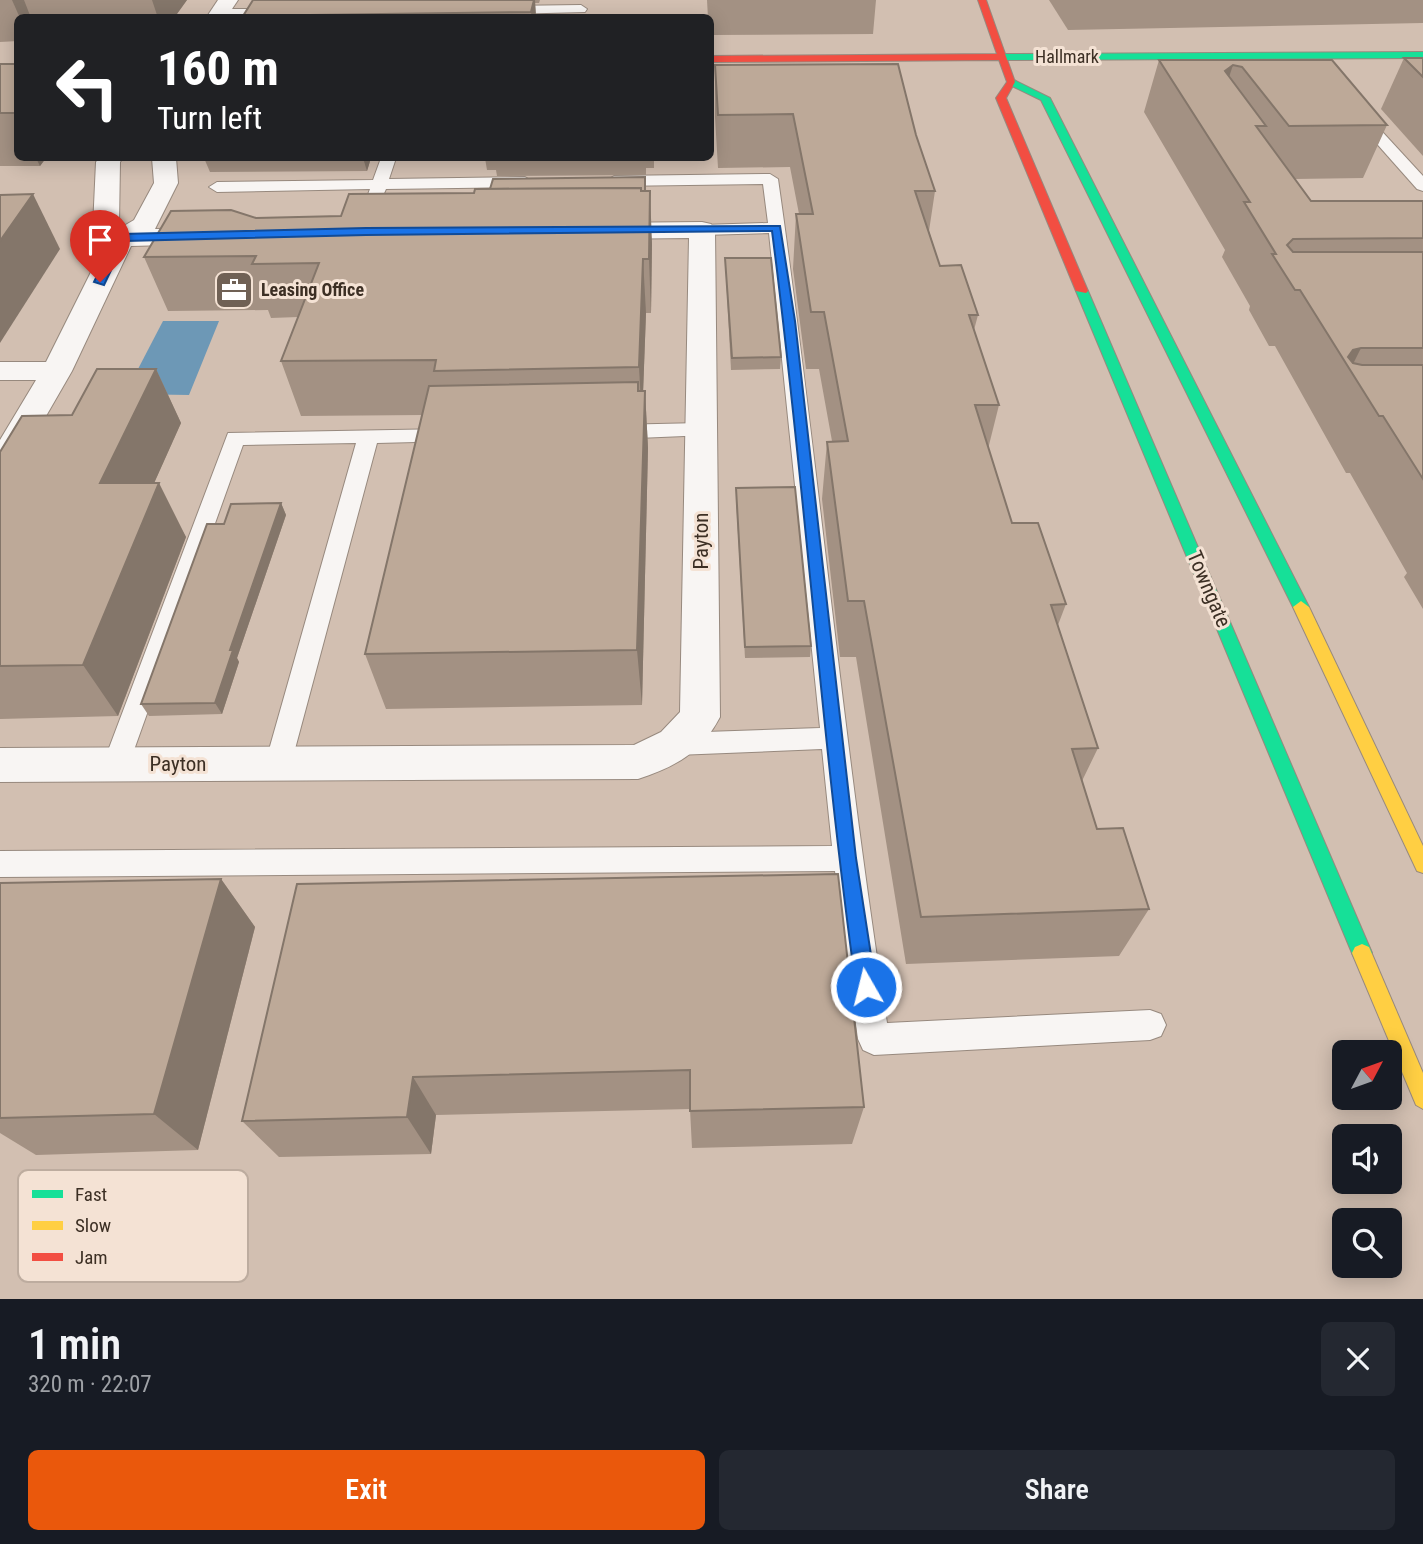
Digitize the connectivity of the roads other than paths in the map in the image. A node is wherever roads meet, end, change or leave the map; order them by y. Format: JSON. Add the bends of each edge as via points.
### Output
{"nodes":[{"id":1,"x":982,"y":0,"type":"edge"},
{"id":2,"x":581,"y":9,"type":"edge"},
{"id":3,"x":221,"y":10,"type":"edge"},
{"id":4,"x":489,"y":11,"type":"edge"},
{"id":5,"x":286,"y":13,"type":"edge"},
{"id":6,"x":1423,"y":55,"type":"edge"},
{"id":7,"x":1004,"y":56,"type":"junction"},
{"id":8,"x":714,"y":59,"type":"edge"},
{"id":9,"x":1049,"y":81,"type":"dead end"},
{"id":10,"x":986,"y":82,"type":"dead end"},
{"id":11,"x":1011,"y":82,"type":"junction"},
{"id":12,"x":1359,"y":115,"type":"edge"},
{"id":13,"x":109,"y":161,"type":"edge"},
{"id":14,"x":164,"y":161,"type":"edge"},
{"id":15,"x":387,"y":161,"type":"edge"},
{"id":16,"x":588,"y":181,"type":"edge"},
{"id":17,"x":546,"y":182,"type":"edge"},
{"id":18,"x":378,"y":185,"type":"junction"},
{"id":19,"x":1423,"y":186,"type":"edge"},
{"id":20,"x":217,"y":187,"type":"dead end"},
{"id":21,"x":372,"y":208,"type":"edge"},
{"id":22,"x":777,"y":228,"type":"junction"},
{"id":23,"x":702,"y":230,"type":"junction"},
{"id":24,"x":576,"y":231,"type":"edge"},
{"id":25,"x":244,"y":235,"type":"edge"},
{"id":26,"x":121,"y":238,"type":"junction"},
{"id":27,"x":0,"y":371,"type":"edge"},
{"id":28,"x":57,"y":371,"type":"junction"},
{"id":29,"x":701,"y":430,"type":"junction"},
{"id":30,"x":590,"y":433,"type":"edge"},
{"id":31,"x":465,"y":435,"type":"edge"},
{"id":32,"x":368,"y":438,"type":"junction"},
{"id":33,"x":0,"y":467,"type":"edge"},
{"id":34,"x":834,"y":738,"type":"junction"},
{"id":35,"x":676,"y":744,"type":"junction"},
{"id":36,"x":116,"y":764,"type":"junction"},
{"id":37,"x":278,"y":764,"type":"junction"},
{"id":38,"x":0,"y":765,"type":"edge"},
{"id":39,"x":847,"y":858,"type":"junction"},
{"id":40,"x":0,"y":864,"type":"edge"},
{"id":41,"x":1423,"y":865,"type":"edge"},
{"id":42,"x":1150,"y":1025,"type":"dead end"},
{"id":43,"x":1423,"y":1098,"type":"edge"}],
"edges":[{"from":1,"to":7,"type":"street","name":"Towngate"},
{"from":2,"to":4,"type":"lane"},
{"from":3,"to":5,"type":"lane"},
{"from":6,"to":7,"type":"street","name":"Hallmark"},
{"from":7,"to":8,"type":"street","name":"Hallmark"},
{"from":7,"to":11,"type":"street","name":"Towngate"},
{"from":9,"to":11,"type":"street","name":"Hallmark"},
{"from":10,"to":11,"type":"street","name":"Hallmark"},
{"from":11,"to":41,"type":"street","via":[[1045,97],[1320,645]]},
{"from":11,"to":43,"type":"street","name":"Towngate","via":[[1001,98]]},
{"from":12,"to":19,"type":"lane"},
{"from":13,"to":26,"type":"street","via":[[106,228]]},
{"from":14,"to":26,"type":"street","via":[[166,183],[145,225]]},
{"from":15,"to":18,"type":"lane"},
{"from":16,"to":22,"type":"lane","via":[[770,179]]},
{"from":17,"to":18,"type":"lane"},
{"from":18,"to":20,"type":"lane"},
{"from":18,"to":21,"type":"lane"},
{"from":22,"to":23,"type":"lane"},
{"from":22,"to":34,"type":"lane"},
{"from":23,"to":24,"type":"street"},
{"from":23,"to":29,"type":"street","name":"Payton"},
{"from":25,"to":26,"type":"street"},
{"from":26,"to":28,"type":"street"},
{"from":27,"to":28,"type":"street"},
{"from":28,"to":33,"type":"street"},
{"from":29,"to":30,"type":"lane"},
{"from":29,"to":35,"type":"street","name":"Payton","via":[[700,717]]},
{"from":31,"to":32,"type":"lane"},
{"from":32,"to":36,"type":"lane","via":[[235,438]]},
{"from":32,"to":37,"type":"lane"},
{"from":34,"to":35,"type":"lane"},
{"from":34,"to":39,"type":"lane"},
{"from":35,"to":37,"type":"street","name":"Payton","via":[[638,762]]},
{"from":36,"to":37,"type":"street","name":"Payton"},
{"from":36,"to":38,"type":"street","name":"Payton"},
{"from":39,"to":40,"type":"lane"},
{"from":39,"to":42,"type":"lane","via":[[874,1039]]}]}
